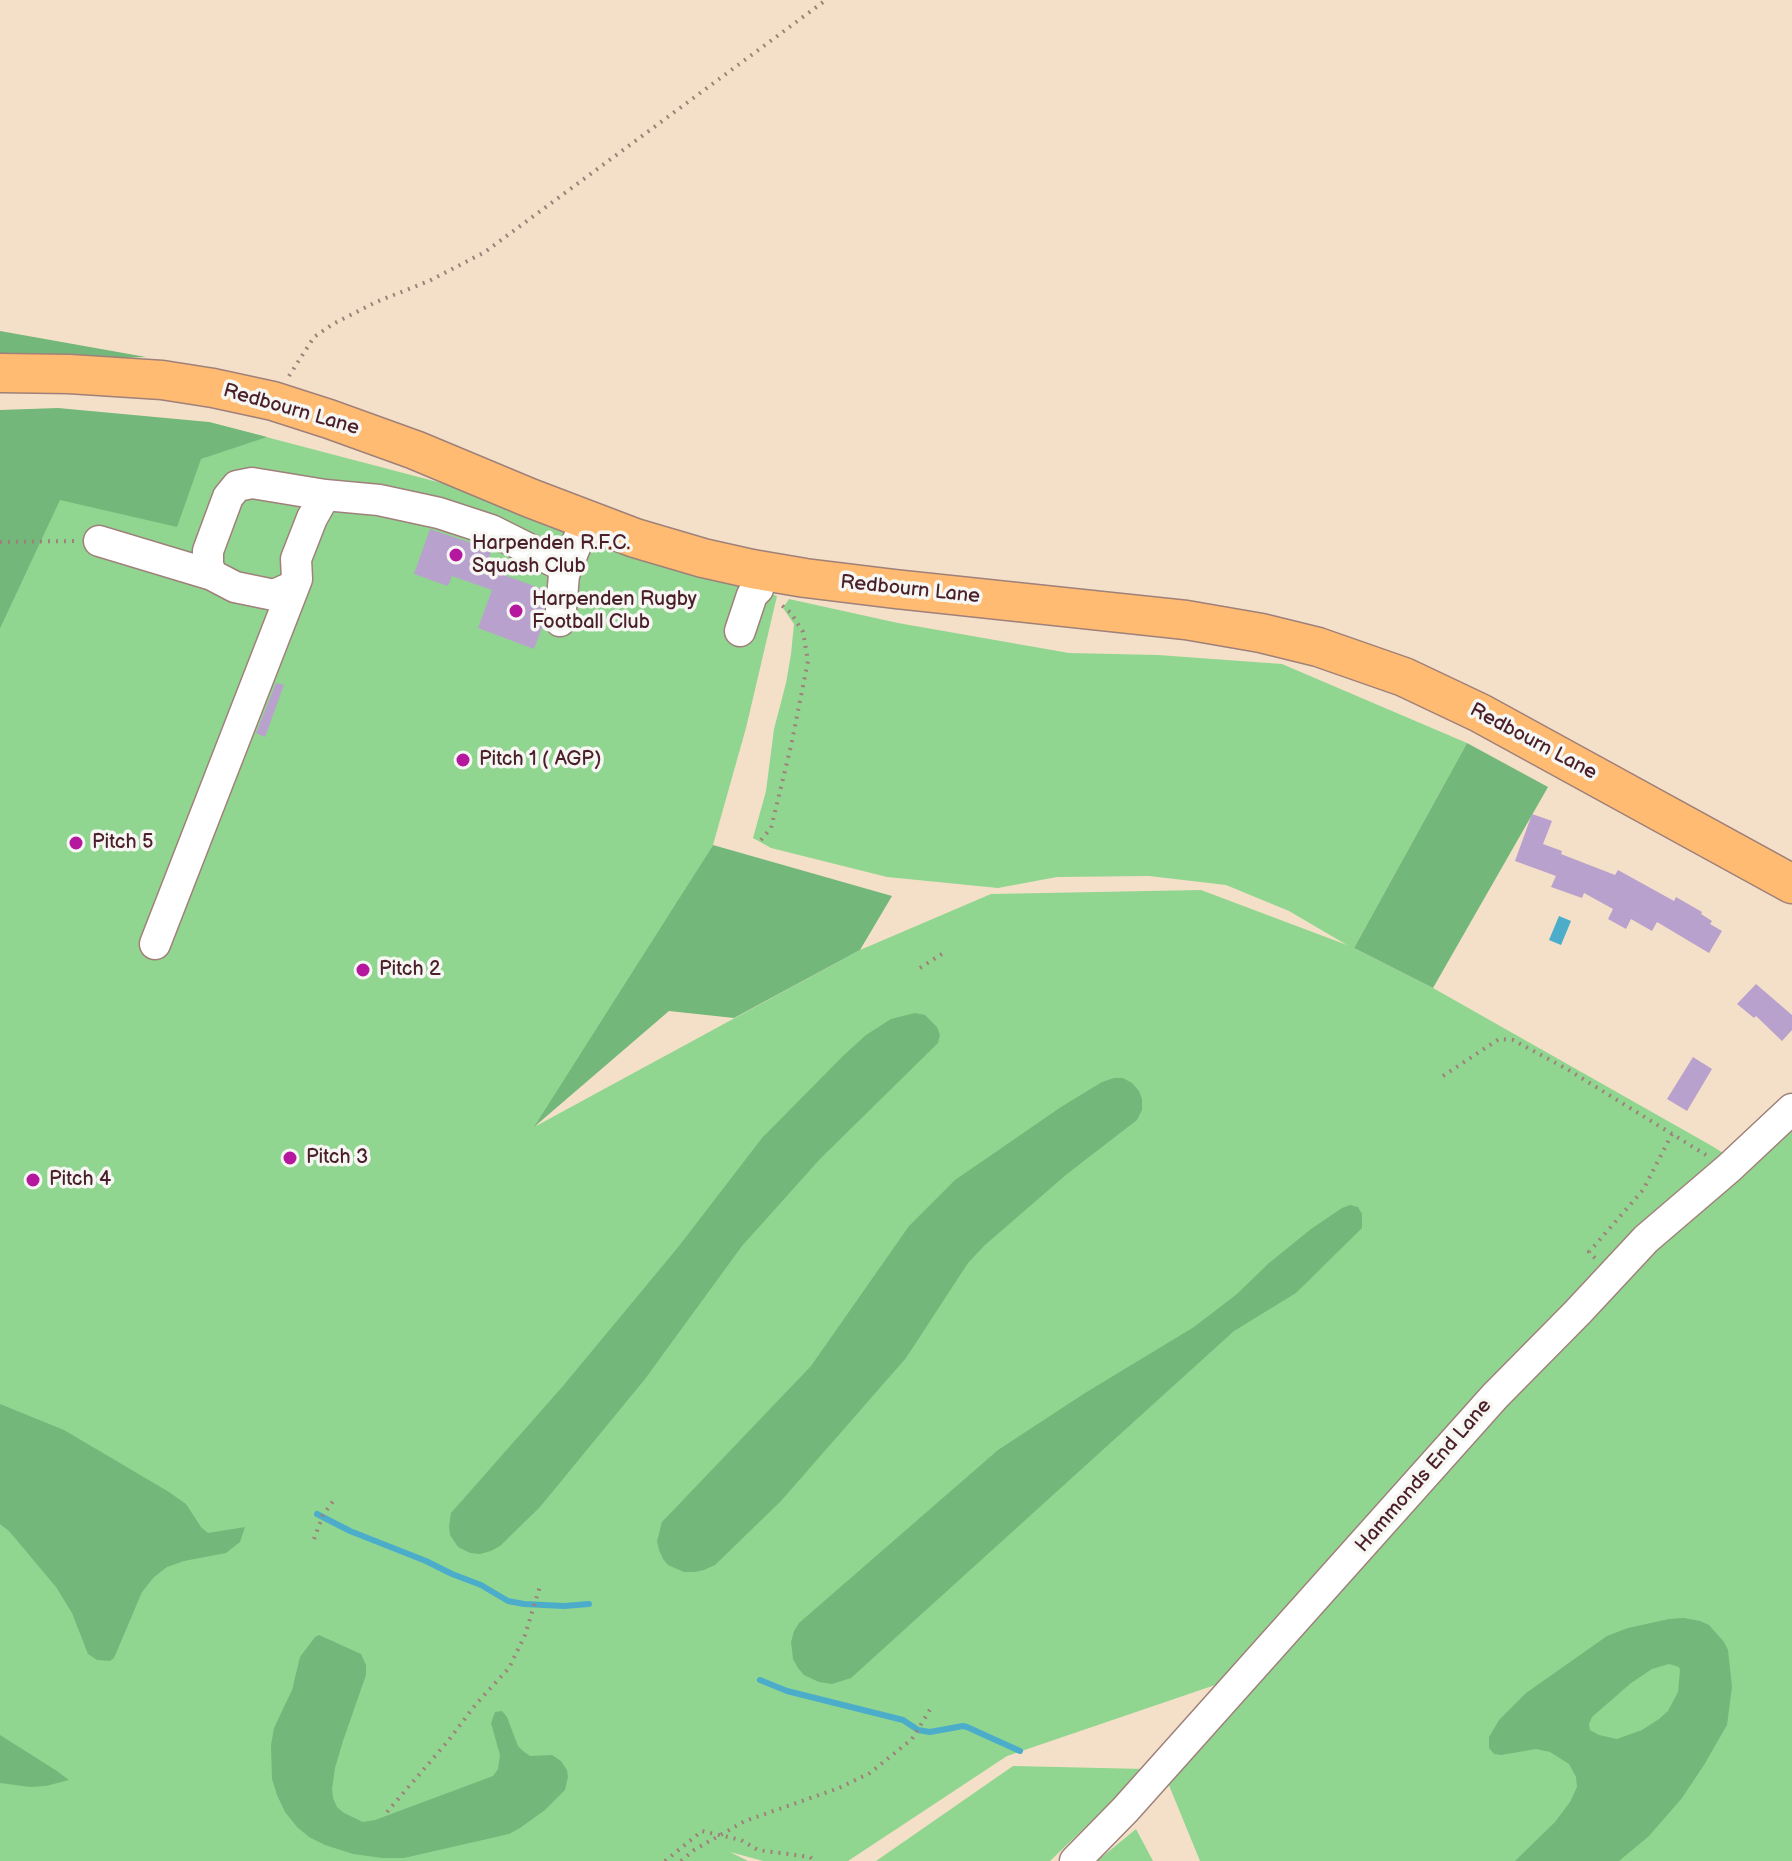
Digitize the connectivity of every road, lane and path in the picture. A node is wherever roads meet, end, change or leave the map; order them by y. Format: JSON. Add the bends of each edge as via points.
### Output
{"nodes":[{"id":1,"x":826,"y":0,"type":"edge"},
{"id":2,"x":0,"y":373,"type":"edge"},
{"id":3,"x":273,"y":401,"type":"junction"},
{"id":4,"x":325,"y":495,"type":"junction"},
{"id":5,"x":586,"y":520,"type":"junction"},
{"id":6,"x":99,"y":541,"type":"joint"},
{"id":7,"x":0,"y":542,"type":"edge"},
{"id":8,"x":567,"y":568,"type":"junction"},
{"id":9,"x":212,"y":575,"type":"junction"},
{"id":10,"x":294,"y":586,"type":"junction"},
{"id":11,"x":764,"y":586,"type":"junction"},
{"id":12,"x":560,"y":621,"type":"dead end"},
{"id":13,"x":740,"y":631,"type":"dead end"},
{"id":14,"x":761,"y":840,"type":"dead end"},
{"id":15,"x":1792,"y":884,"type":"edge"},
{"id":16,"x":155,"y":944,"type":"dead end"},
{"id":17,"x":945,"y":952,"type":"dead end"},
{"id":18,"x":920,"y":968,"type":"dead end"},
{"id":19,"x":1443,"y":1076,"type":"dead end"},
{"id":20,"x":1792,"y":1109,"type":"edge"},
{"id":21,"x":1672,"y":1134,"type":"junction"},
{"id":22,"x":1729,"y":1168,"type":"junction"},
{"id":23,"x":1603,"y":1265,"type":"dead end"},
{"id":24,"x":334,"y":1500,"type":"dead end"},
{"id":25,"x":314,"y":1539,"type":"dead end"},
{"id":26,"x":540,"y":1586,"type":"dead end"},
{"id":27,"x":931,"y":1708,"type":"dead end"},
{"id":28,"x":387,"y":1812,"type":"dead end"},
{"id":29,"x":720,"y":1835,"type":"junction"},
{"id":30,"x":665,"y":1861,"type":"edge"},
{"id":31,"x":681,"y":1861,"type":"edge"},
{"id":32,"x":815,"y":1861,"type":"edge"},
{"id":33,"x":1075,"y":1861,"type":"edge"}],
"edges":[{"from":1,"to":3,"type":"path","via":[[485,252],[314,337]]},
{"from":2,"to":3,"type":"main road","name":"Redbourn Lane","via":[[162,380]]},
{"from":3,"to":5,"type":"main road","name":"Redbourn Lane","via":[[415,450]]},
{"from":4,"to":8,"type":"street","via":[[439,513],[491,530]]},
{"from":4,"to":9,"type":"street","via":[[252,483],[237,486],[208,551]]},
{"from":4,"to":10,"type":"street","via":[[296,559]]},
{"from":5,"to":8,"type":"street"},
{"from":5,"to":11,"type":"main road","name":"Redbourn Lane","via":[[703,558]]},
{"from":6,"to":7,"type":"path"},
{"from":6,"to":9,"type":"street"},
{"from":8,"to":12,"type":"street"},
{"from":9,"to":10,"type":"street","via":[[235,587],[274,595]]},
{"from":10,"to":16,"type":"street"},
{"from":11,"to":13,"type":"street","via":[[752,595]]},
{"from":11,"to":14,"type":"path","via":[[803,632],[808,661],[771,828]]},
{"from":11,"to":15,"type":"main road","name":"Redbourn Lane","via":[[805,578],[1186,620],[1318,647],[1404,677],[1480,713]]},
{"from":17,"to":18,"type":"path"},
{"from":19,"to":21,"type":"path","via":[[1499,1039],[1513,1040]]},
{"from":20,"to":22,"type":"street","name":"Hammonds End Lane"},
{"from":21,"to":22,"type":"path"},
{"from":21,"to":23,"type":"path","via":[[1643,1190],[1589,1252]]},
{"from":22,"to":33,"type":"street","name":"Hammonds End Lane","via":[[1646,1239],[1495,1396]]},
{"from":24,"to":25,"type":"path"},
{"from":26,"to":28,"type":"path","via":[[509,1668]]},
{"from":27,"to":29,"type":"path","via":[[916,1733],[870,1773]]},
{"from":29,"to":30,"type":"path","via":[[702,1831]]},
{"from":29,"to":31,"type":"path"},
{"from":29,"to":32,"type":"path","via":[[758,1850]]}]}
